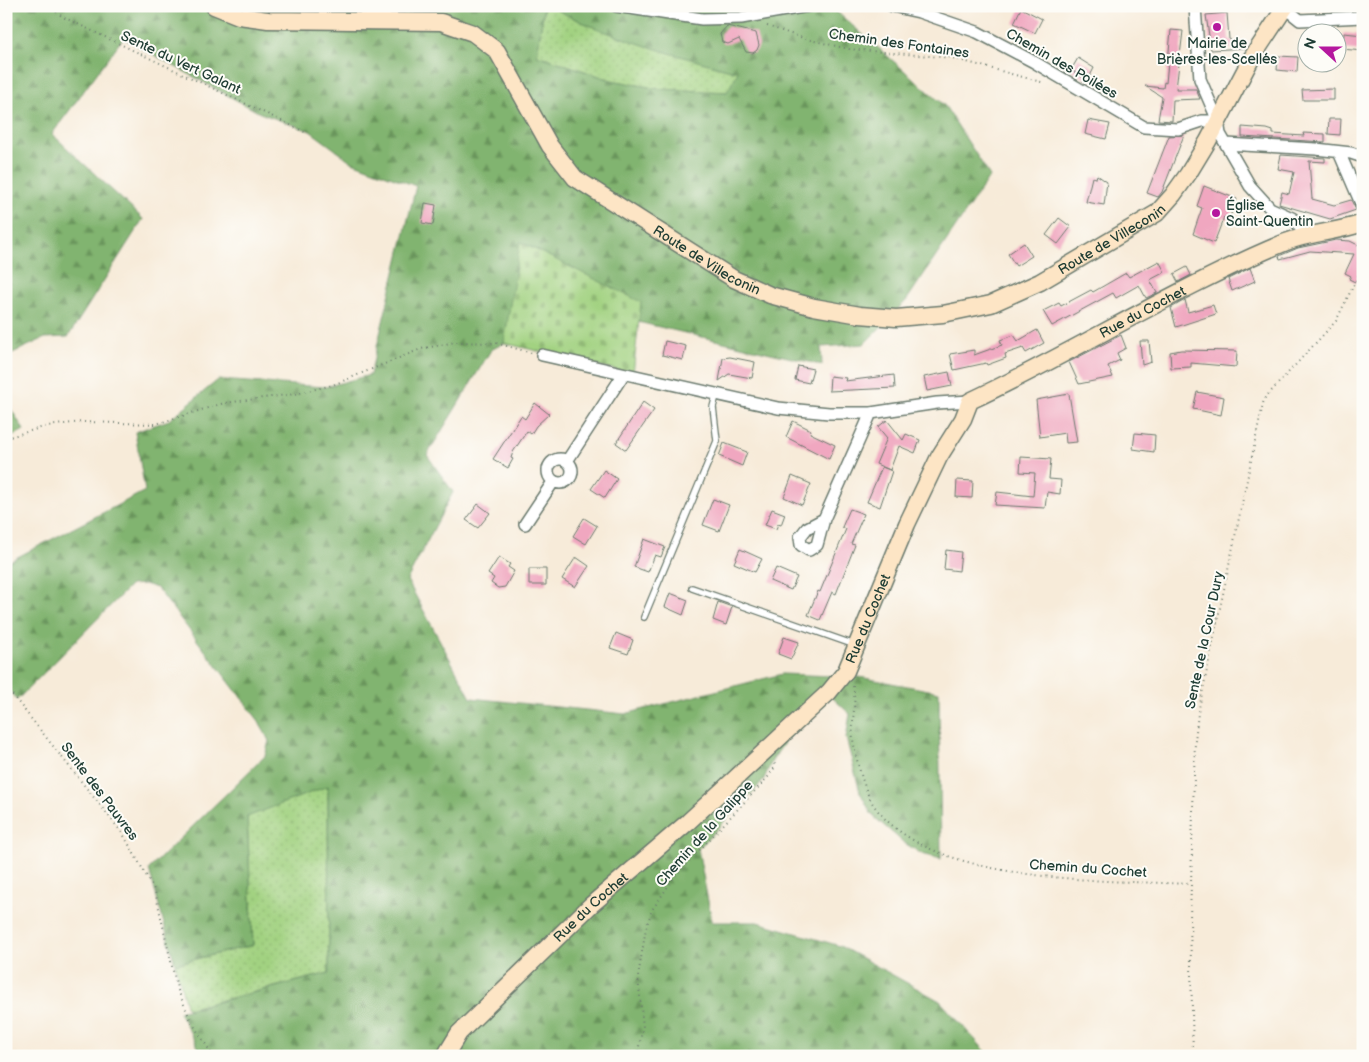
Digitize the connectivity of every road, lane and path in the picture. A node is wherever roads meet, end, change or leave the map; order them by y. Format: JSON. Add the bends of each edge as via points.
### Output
{"nodes":[{"id":1,"x":48,"y":6,"type":"edge"},
{"id":2,"x":214,"y":6,"type":"edge"},
{"id":3,"x":616,"y":6,"type":"edge"},
{"id":4,"x":808,"y":6,"type":"edge"},
{"id":5,"x":892,"y":6,"type":"edge"},
{"id":6,"x":1195,"y":6,"type":"edge"},
{"id":7,"x":1286,"y":7,"type":"edge"},
{"id":8,"x":744,"y":17,"type":"junction"},
{"id":9,"x":1363,"y":17,"type":"edge"},
{"id":10,"x":1047,"y":83,"type":"dead end"},
{"id":11,"x":1218,"y":121,"type":"junction"},
{"id":12,"x":307,"y":133,"type":"dead end"},
{"id":13,"x":1226,"y":144,"type":"junction"},
{"id":14,"x":1339,"y":152,"type":"junction"},
{"id":15,"x":1363,"y":157,"type":"edge"},
{"id":16,"x":1363,"y":208,"type":"edge"},
{"id":17,"x":1363,"y":223,"type":"edge"},
{"id":18,"x":1303,"y":235,"type":"junction"},
{"id":19,"x":1363,"y":266,"type":"edge"},
{"id":20,"x":542,"y":355,"type":"joint"},
{"id":21,"x":623,"y":375,"type":"junction"},
{"id":22,"x":716,"y":396,"type":"junction"},
{"id":23,"x":970,"y":401,"type":"junction"},
{"id":24,"x":871,"y":413,"type":"junction"},
{"id":25,"x":6,"y":438,"type":"edge"},
{"id":26,"x":567,"y":462,"type":"junction"},
{"id":27,"x":553,"y":482,"type":"junction"},
{"id":28,"x":824,"y":519,"type":"dead end"},
{"id":29,"x":525,"y":524,"type":"dead end"},
{"id":30,"x":692,"y":588,"type":"dead end"},
{"id":31,"x":644,"y":617,"type":"dead end"},
{"id":32,"x":857,"y":646,"type":"junction"},
{"id":33,"x":846,"y":670,"type":"junction"},
{"id":34,"x":6,"y":686,"type":"edge"},
{"id":35,"x":774,"y":744,"type":"junction"},
{"id":36,"x":1191,"y":884,"type":"junction"},
{"id":37,"x":212,"y":1056,"type":"edge"},
{"id":38,"x":445,"y":1056,"type":"edge"},
{"id":39,"x":638,"y":1056,"type":"edge"},
{"id":40,"x":1193,"y":1056,"type":"edge"}],
"edges":[{"from":1,"to":12,"type":"path","name":"Sente du Vert Galant","via":[[63,17]]},
{"from":2,"to":11,"type":"main road","name":"Route de Villeconin","via":[[239,16],[268,20],[441,22],[473,33],[498,51],[550,146],[575,178],[734,279],[792,302],[860,315],[896,318],[943,314],[991,304],[1040,282],[1157,213],[1188,174]]},
{"from":3,"to":8,"type":"street","via":[[702,19]]},
{"from":4,"to":8,"type":"street"},
{"from":5,"to":11,"type":"street","name":"Chemin des Poilées","via":[[977,32],[1144,127],[1178,129],[1202,121]]},
{"from":6,"to":11,"type":"street","via":[[1200,79]]},
{"from":7,"to":9,"type":"street","via":[[1300,20]]},
{"from":7,"to":11,"type":"main road","name":"Route de Villeconin","via":[[1251,59]]},
{"from":8,"to":10,"type":"path","name":"Chemin des Fontaines","via":[[806,39],[849,49],[952,58]]},
{"from":11,"to":13,"type":"street"},
{"from":13,"to":14,"type":"street"},
{"from":13,"to":18,"type":"street","via":[[1250,186],[1270,208],[1292,218]]},
{"from":14,"to":15,"type":"street"},
{"from":14,"to":16,"type":"street"},
{"from":17,"to":18,"type":"main road","name":"Rue du Cochet"},
{"from":18,"to":23,"type":"main road","name":"Rue du Cochet","via":[[1194,285],[1057,359]]},
{"from":19,"to":36,"type":"path","name":"Sente de la Cour Dury","via":[[1336,321],[1264,399],[1198,713]]},
{"from":20,"to":21,"type":"street"},
{"from":20,"to":25,"type":"path","via":[[496,343],[455,342],[421,349],[333,385],[295,394],[224,403],[156,424],[82,422],[47,426]]},
{"from":21,"to":22,"type":"street"},
{"from":21,"to":26,"type":"street"},
{"from":22,"to":24,"type":"street","via":[[778,408]]},
{"from":22,"to":31,"type":"lane","via":[[713,408],[717,441]]},
{"from":23,"to":24,"type":"street"},
{"from":23,"to":32,"type":"main road","name":"Rue du Cochet","via":[[963,419],[938,457],[906,524]]},
{"from":24,"to":28,"type":"street"},
{"from":26,"to":27,"type":"street","via":[[572,468],[571,476],[561,484]]},
{"from":26,"to":27,"type":"street","via":[[556,460],[549,464],[548,476]]},
{"from":27,"to":29,"type":"street"},
{"from":30,"to":32,"type":"lane"},
{"from":32,"to":33,"type":"main road","name":"Rue du Cochet"},
{"from":33,"to":35,"type":"main road","name":"Rue du Cochet"},
{"from":33,"to":36,"type":"path","name":"Chemin du Cochet","via":[[854,692],[853,738],[872,804],[914,842],[952,857],[1036,876]]},
{"from":34,"to":37,"type":"path","name":"Sente des Pauvres","via":[[123,834],[155,890],[178,988],[191,1021]]},
{"from":35,"to":38,"type":"main road","name":"Rue du Cochet","via":[[592,905],[459,1033]]},
{"from":35,"to":39,"type":"path","name":"Chemin de la Galippe","via":[[775,767],[675,876],[652,910],[638,978],[643,1027]]},
{"from":36,"to":40,"type":"path","name":"Sente de la Cour Dury"}]}
